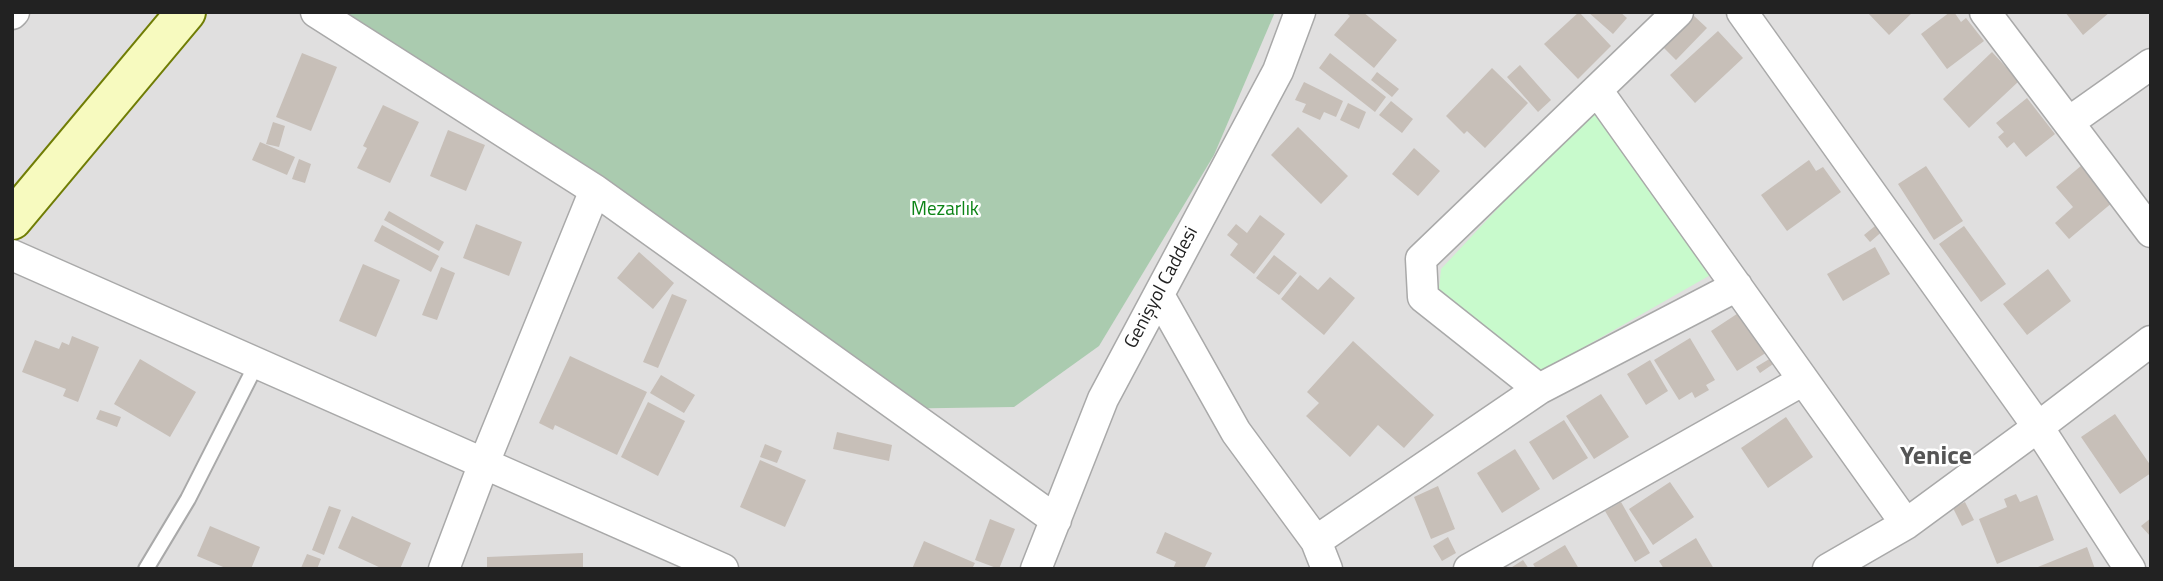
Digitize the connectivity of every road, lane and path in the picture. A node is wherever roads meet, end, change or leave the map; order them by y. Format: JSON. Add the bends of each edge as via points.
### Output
{"nodes":[{"id":1,"x":186,"y":12,"type":"edge"},
{"id":2,"x":316,"y":12,"type":"edge"},
{"id":3,"x":1300,"y":12,"type":"edge"},
{"id":4,"x":1678,"y":12,"type":"edge"},
{"id":5,"x":1742,"y":12,"type":"edge"},
{"id":6,"x":1985,"y":12,"type":"edge"},
{"id":7,"x":2151,"y":64,"type":"edge"},
{"id":8,"x":1597,"y":90,"type":"junction"},
{"id":9,"x":2069,"y":122,"type":"junction"},
{"id":10,"x":595,"y":190,"type":"junction"},
{"id":11,"x":12,"y":220,"type":"edge"},
{"id":12,"x":2151,"y":232,"type":"edge"},
{"id":13,"x":12,"y":254,"type":"edge"},
{"id":14,"x":1737,"y":286,"type":"junction"},
{"id":15,"x":1159,"y":295,"type":"junction"},
{"id":16,"x":2151,"y":341,"type":"edge"},
{"id":17,"x":257,"y":363,"type":"junction"},
{"id":18,"x":1802,"y":381,"type":"junction"},
{"id":19,"x":1539,"y":389,"type":"junction"},
{"id":20,"x":2038,"y":428,"type":"junction"},
{"id":21,"x":484,"y":463,"type":"junction"},
{"id":22,"x":1056,"y":520,"type":"junction"},
{"id":23,"x":1906,"y":524,"type":"junction"},
{"id":24,"x":1316,"y":541,"type":"junction"},
{"id":25,"x":692,"y":562,"type":"edge"},
{"id":26,"x":146,"y":569,"type":"edge"},
{"id":27,"x":444,"y":569,"type":"edge"},
{"id":28,"x":723,"y":569,"type":"edge"},
{"id":29,"x":1036,"y":569,"type":"edge"},
{"id":30,"x":1327,"y":569,"type":"edge"},
{"id":31,"x":1469,"y":569,"type":"edge"},
{"id":32,"x":1828,"y":569,"type":"edge"},
{"id":33,"x":2130,"y":569,"type":"edge"}],
"edges":[{"from":1,"to":11,"type":"street"},
{"from":2,"to":10,"type":"street"},
{"from":3,"to":15,"type":"street","name":"Genişyol Caddesi","via":[[1278,71]]},
{"from":4,"to":8,"type":"street"},
{"from":5,"to":20,"type":"street"},
{"from":6,"to":9,"type":"street"},
{"from":7,"to":9,"type":"street"},
{"from":8,"to":14,"type":"street"},
{"from":8,"to":19,"type":"street","via":[[1421,259],[1423,297]]},
{"from":9,"to":12,"type":"street"},
{"from":10,"to":21,"type":"street"},
{"from":10,"to":22,"type":"street"},
{"from":13,"to":17,"type":"street"},
{"from":14,"to":18,"type":"street"},
{"from":14,"to":19,"type":"street"},
{"from":15,"to":22,"type":"street","name":"Genişyol Caddesi","via":[[1102,399]]},
{"from":15,"to":24,"type":"street","via":[[1236,432]]},
{"from":16,"to":20,"type":"street"},
{"from":17,"to":21,"type":"street"},
{"from":17,"to":26,"type":"lane","via":[[188,499]]},
{"from":18,"to":23,"type":"street"},
{"from":18,"to":31,"type":"street"},
{"from":19,"to":24,"type":"street"},
{"from":20,"to":23,"type":"street"},
{"from":20,"to":33,"type":"street"},
{"from":21,"to":25,"type":"street"},
{"from":21,"to":27,"type":"street"},
{"from":22,"to":29,"type":"street","name":"Genişyol Caddesi"},
{"from":23,"to":32,"type":"street"},
{"from":24,"to":30,"type":"street"},
{"from":25,"to":28,"type":"street"}]}
